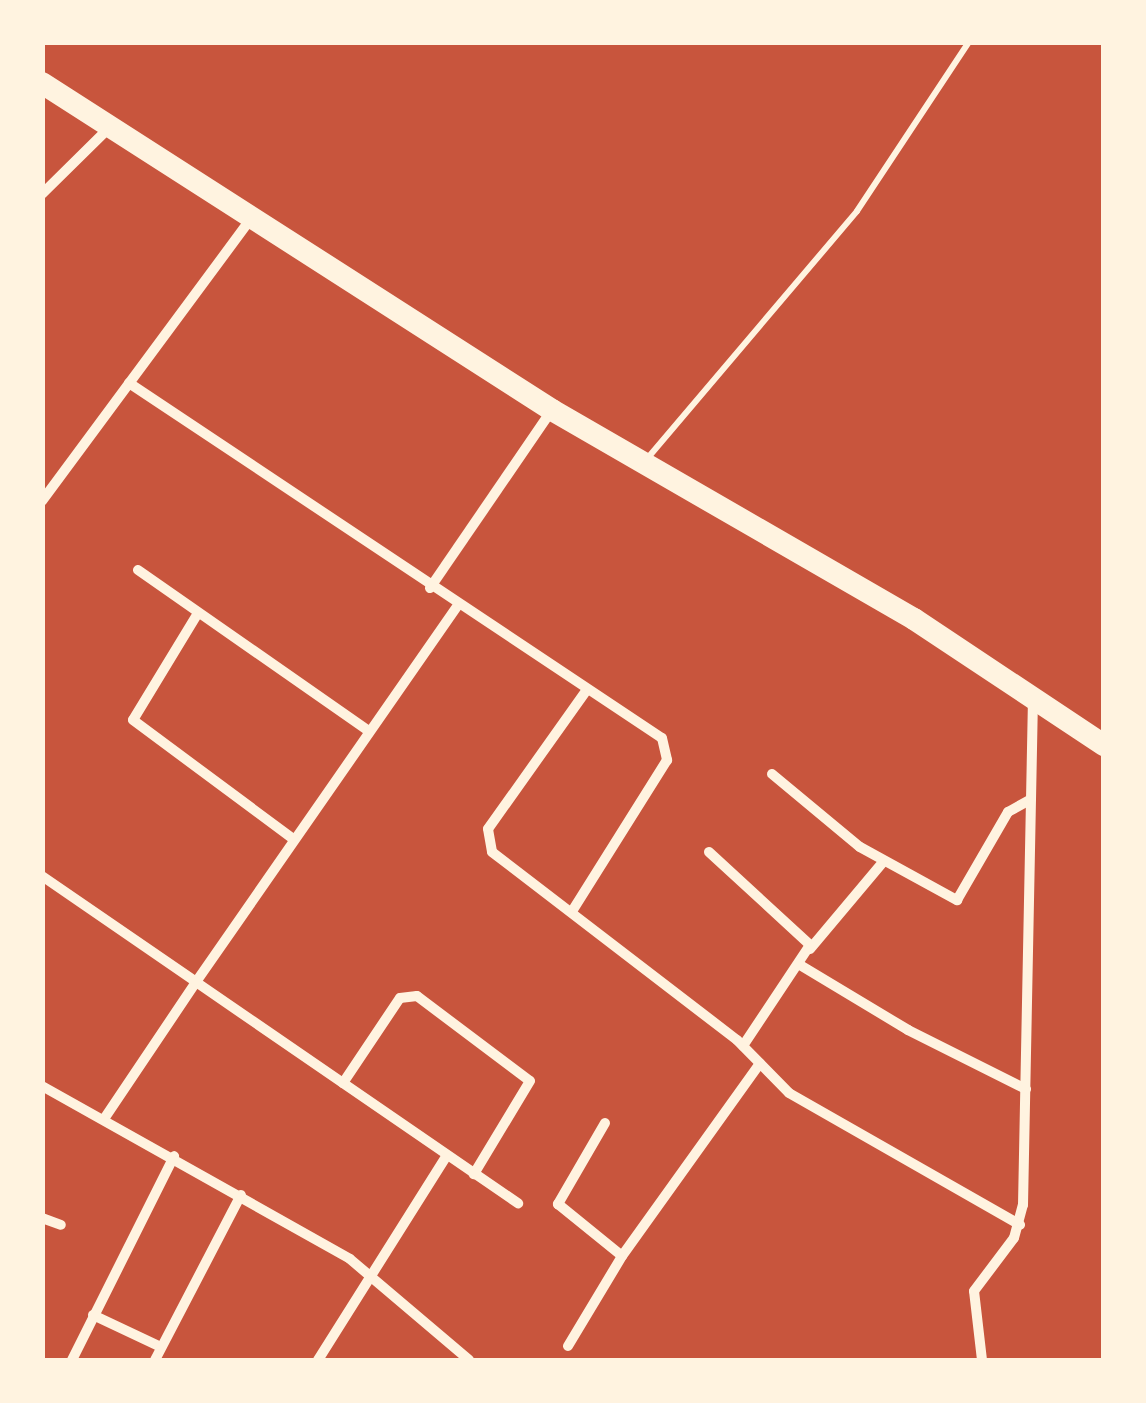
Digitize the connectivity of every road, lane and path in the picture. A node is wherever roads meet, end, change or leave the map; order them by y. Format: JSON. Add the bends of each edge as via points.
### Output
{"nodes":[{"id":1,"x":969,"y":42,"type":"edge"},
{"id":2,"x":42,"y":83,"type":"edge"},
{"id":3,"x":111,"y":126,"type":"junction"},
{"id":4,"x":42,"y":194,"type":"edge"},
{"id":5,"x":251,"y":219,"type":"junction"},
{"id":6,"x":129,"y":383,"type":"junction"},
{"id":7,"x":552,"y":410,"type":"junction"},
{"id":8,"x":644,"y":463,"type":"junction"},
{"id":9,"x":42,"y":501,"type":"edge"},
{"id":10,"x":138,"y":570,"type":"dead end"},
{"id":11,"x":430,"y":588,"type":"junction"},
{"id":12,"x":458,"y":607,"type":"junction"},
{"id":13,"x":198,"y":612,"type":"junction"},
{"id":14,"x":586,"y":691,"type":"junction"},
{"id":15,"x":1033,"y":696,"type":"junction"},
{"id":16,"x":369,"y":731,"type":"junction"},
{"id":17,"x":1104,"y":745,"type":"edge"},
{"id":18,"x":772,"y":774,"type":"dead end"},
{"id":19,"x":1031,"y":800,"type":"junction"},
{"id":20,"x":292,"y":838,"type":"junction"},
{"id":21,"x":709,"y":852,"type":"dead end"},
{"id":22,"x":883,"y":862,"type":"junction"},
{"id":23,"x":42,"y":876,"type":"edge"},
{"id":24,"x":573,"y":910,"type":"junction"},
{"id":25,"x":808,"y":950,"type":"junction"},
{"id":26,"x":800,"y":966,"type":"junction"},
{"id":27,"x":196,"y":982,"type":"junction"},
{"id":28,"x":742,"y":1046,"type":"junction"},
{"id":29,"x":760,"y":1064,"type":"junction"},
{"id":30,"x":343,"y":1084,"type":"junction"},
{"id":31,"x":42,"y":1086,"type":"edge"},
{"id":32,"x":1026,"y":1089,"type":"junction"},
{"id":33,"x":104,"y":1119,"type":"junction"},
{"id":34,"x":605,"y":1122,"type":"dead end"},
{"id":35,"x":447,"y":1155,"type":"junction"},
{"id":36,"x":174,"y":1156,"type":"junction"},
{"id":37,"x":474,"y":1174,"type":"junction"},
{"id":38,"x":241,"y":1195,"type":"junction"},
{"id":39,"x":518,"y":1203,"type":"dead end"},
{"id":40,"x":42,"y":1218,"type":"edge"},
{"id":41,"x":61,"y":1225,"type":"dead end"},
{"id":42,"x":1020,"y":1225,"type":"junction"},
{"id":43,"x":622,"y":1256,"type":"junction"},
{"id":44,"x":370,"y":1274,"type":"junction"},
{"id":45,"x":93,"y":1315,"type":"junction"},
{"id":46,"x":568,"y":1346,"type":"dead end"},
{"id":47,"x":161,"y":1348,"type":"junction"},
{"id":48,"x":72,"y":1360,"type":"edge"},
{"id":49,"x":155,"y":1360,"type":"edge"},
{"id":50,"x":318,"y":1360,"type":"edge"},
{"id":51,"x":470,"y":1360,"type":"edge"},
{"id":52,"x":982,"y":1360,"type":"edge"}],
"edges":[{"from":1,"to":8,"type":"lane","via":[[857,211]]},
{"from":2,"to":3,"type":"highway"},
{"from":3,"to":4,"type":"street"},
{"from":3,"to":5,"type":"highway"},
{"from":5,"to":6,"type":"street"},
{"from":5,"to":7,"type":"highway"},
{"from":6,"to":9,"type":"street"},
{"from":6,"to":11,"type":"street"},
{"from":7,"to":8,"type":"highway"},
{"from":7,"to":11,"type":"street"},
{"from":8,"to":15,"type":"highway"},
{"from":10,"to":13,"type":"street"},
{"from":11,"to":12,"type":"street"},
{"from":12,"to":14,"type":"street"},
{"from":12,"to":16,"type":"street"},
{"from":13,"to":16,"type":"street"},
{"from":13,"to":20,"type":"street","via":[[133,720]]},
{"from":14,"to":24,"type":"street","via":[[662,738],[667,760]]},
{"from":14,"to":24,"type":"street","via":[[486,840],[492,852]]},
{"from":15,"to":17,"type":"highway"},
{"from":15,"to":19,"type":"street"},
{"from":16,"to":20,"type":"street"},
{"from":18,"to":22,"type":"street"},
{"from":19,"to":22,"type":"street","via":[[1005,816],[962,898]]},
{"from":19,"to":32,"type":"street"},
{"from":20,"to":27,"type":"street"},
{"from":21,"to":25,"type":"street","via":[[808,939]]},
{"from":22,"to":25,"type":"street"},
{"from":23,"to":27,"type":"street"},
{"from":24,"to":28,"type":"street"},
{"from":25,"to":26,"type":"street"},
{"from":26,"to":28,"type":"street"},
{"from":26,"to":32,"type":"street"},
{"from":27,"to":30,"type":"street"},
{"from":27,"to":33,"type":"street"},
{"from":28,"to":29,"type":"street"},
{"from":29,"to":42,"type":"street","via":[[788,1093]]},
{"from":29,"to":43,"type":"street"},
{"from":30,"to":35,"type":"street"},
{"from":30,"to":37,"type":"street","via":[[400,998],[417,996],[530,1081]]},
{"from":31,"to":33,"type":"street"},
{"from":32,"to":42,"type":"street"},
{"from":33,"to":36,"type":"street"},
{"from":34,"to":43,"type":"street","via":[[558,1204]]},
{"from":35,"to":37,"type":"street"},
{"from":35,"to":44,"type":"street"},
{"from":36,"to":38,"type":"street"},
{"from":36,"to":45,"type":"street"},
{"from":37,"to":39,"type":"street"},
{"from":38,"to":44,"type":"street"},
{"from":38,"to":47,"type":"street"},
{"from":40,"to":41,"type":"street"},
{"from":42,"to":52,"type":"street","via":[[974,1292]]},
{"from":43,"to":46,"type":"street"},
{"from":44,"to":50,"type":"street"},
{"from":44,"to":51,"type":"street"},
{"from":45,"to":47,"type":"street"},
{"from":45,"to":48,"type":"street"},
{"from":47,"to":49,"type":"street"}]}
